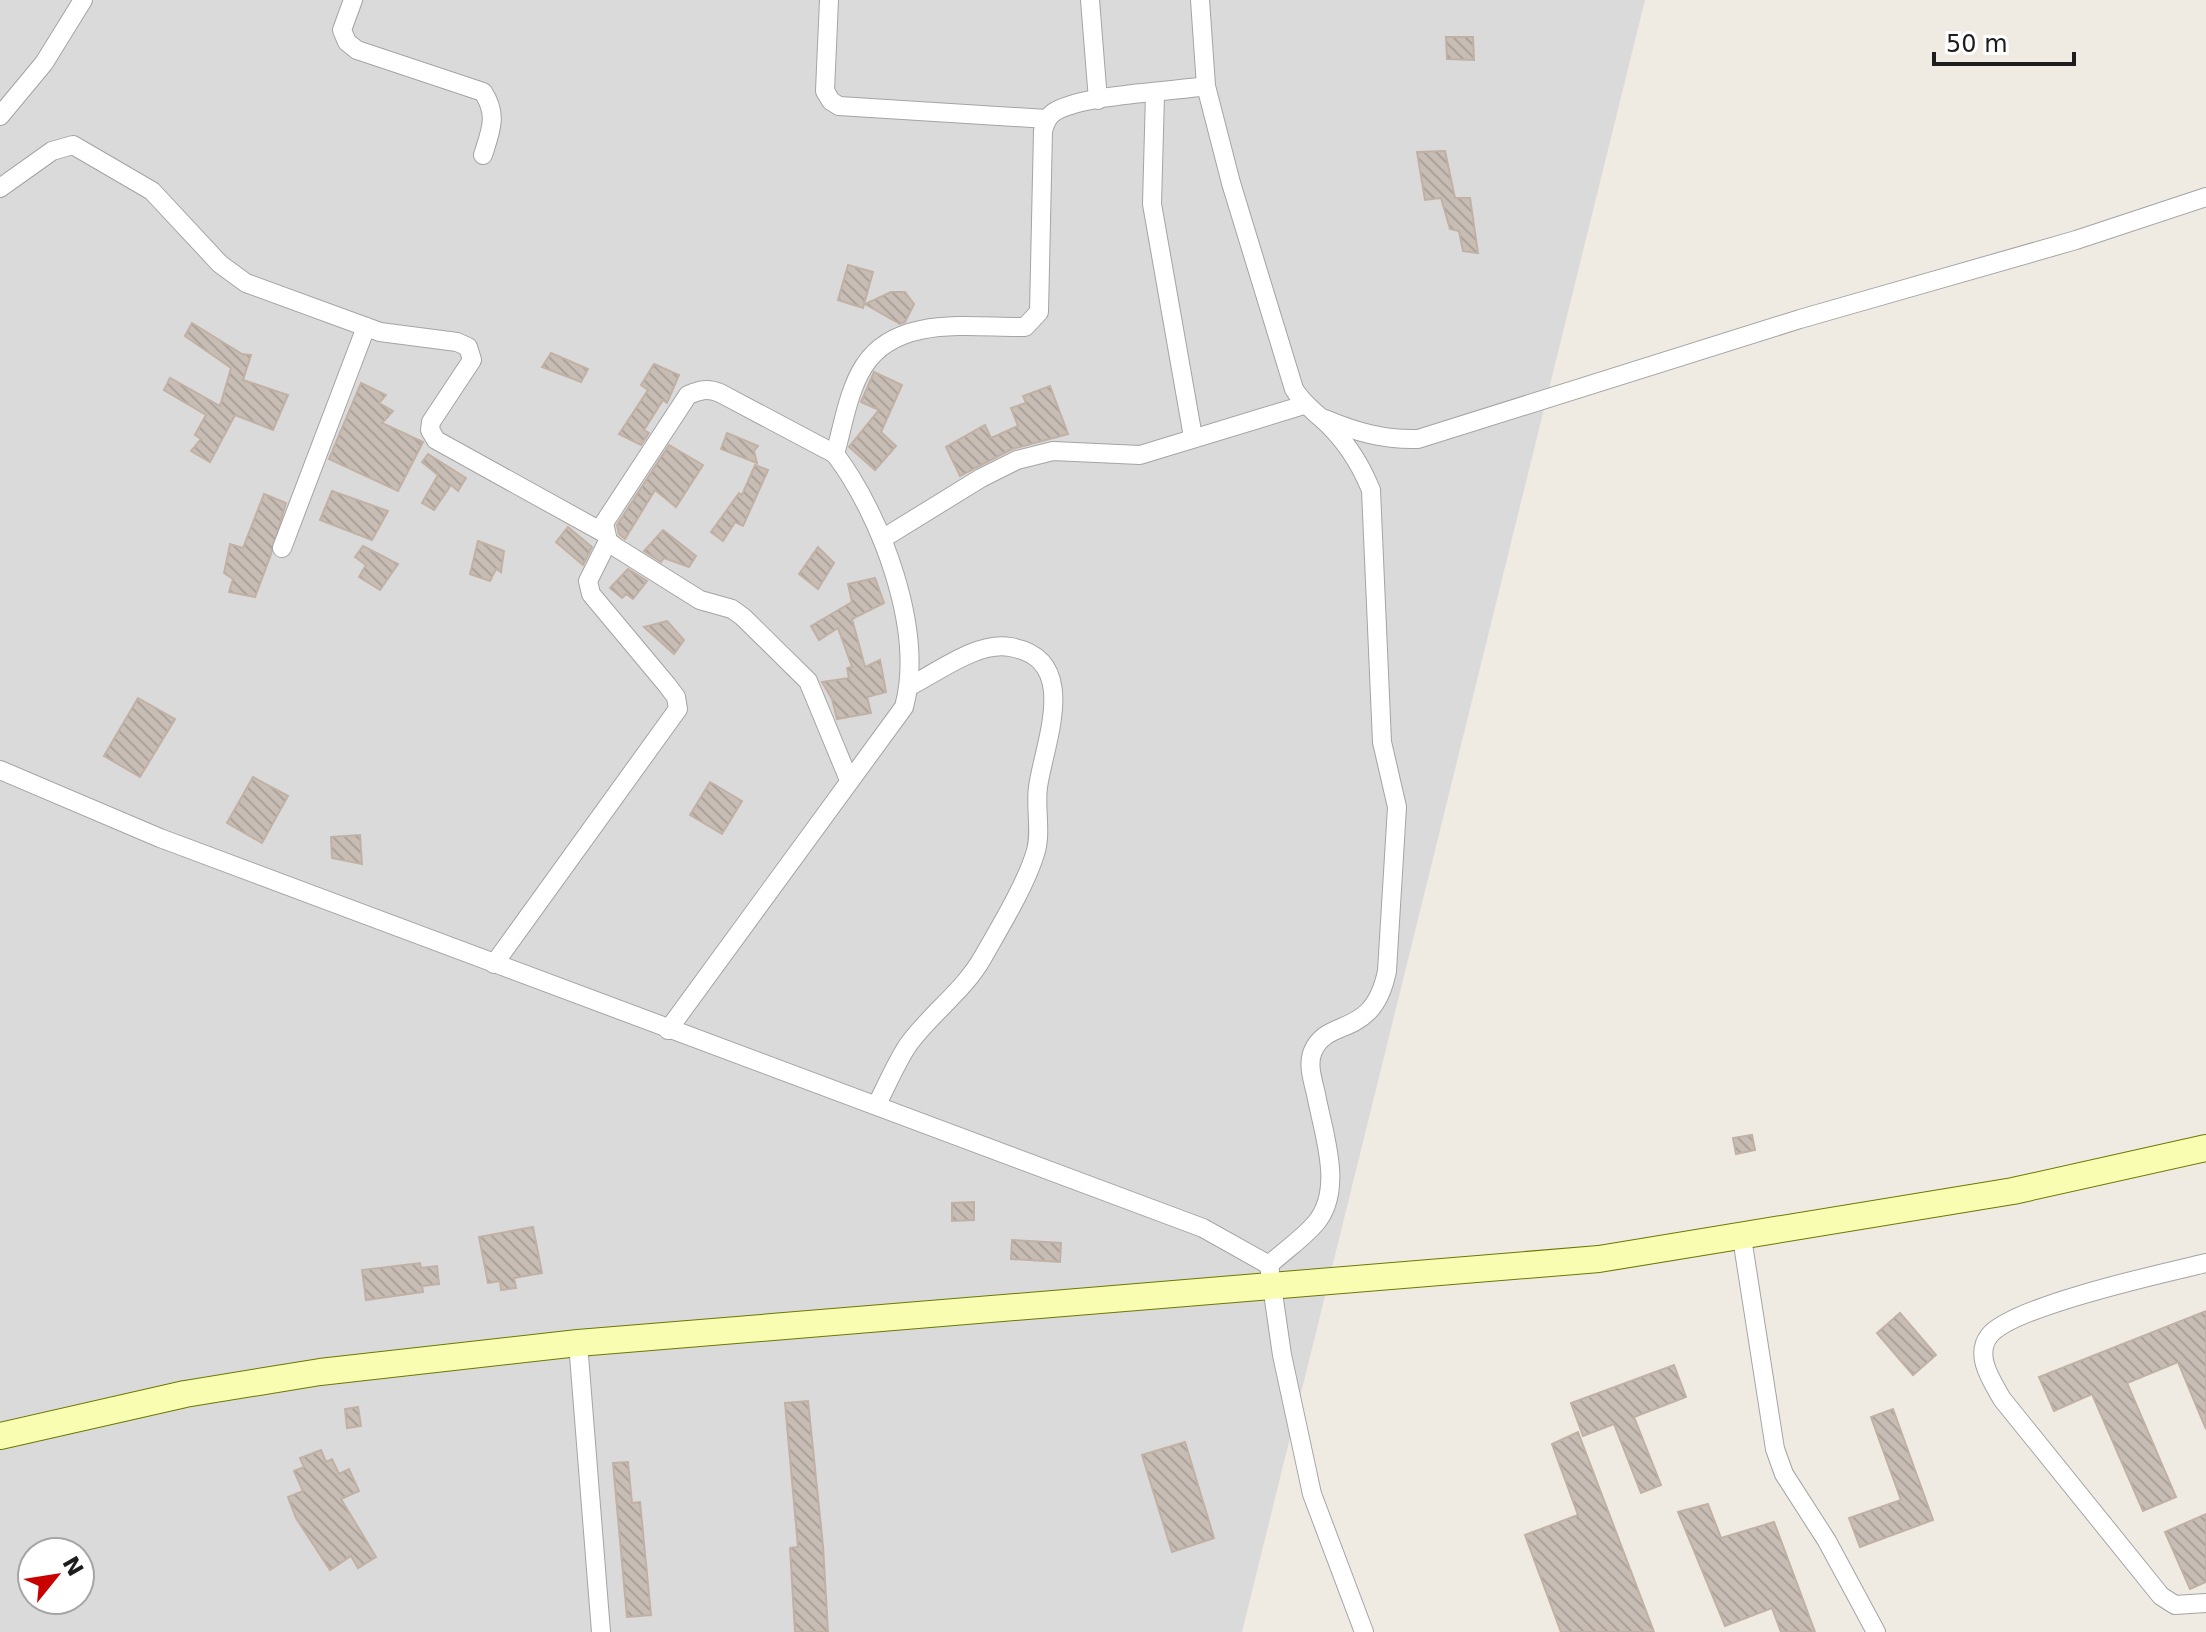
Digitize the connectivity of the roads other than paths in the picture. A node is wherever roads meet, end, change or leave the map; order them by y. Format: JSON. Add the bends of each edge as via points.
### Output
{"nodes":[{"id":1,"x":83,"y":0,"type":"edge"},
{"id":2,"x":353,"y":0,"type":"edge"},
{"id":3,"x":829,"y":0,"type":"edge"},
{"id":4,"x":1090,"y":0,"type":"edge"},
{"id":5,"x":1200,"y":0,"type":"edge"},
{"id":6,"x":1206,"y":86,"type":"junction"},
{"id":7,"x":1155,"y":94,"type":"junction"},
{"id":8,"x":1098,"y":100,"type":"junction"},
{"id":9,"x":0,"y":116,"type":"edge"},
{"id":10,"x":1047,"y":119,"type":"junction"},
{"id":11,"x":483,"y":155,"type":"dead end"},
{"id":12,"x":0,"y":188,"type":"edge"},
{"id":13,"x":2206,"y":197,"type":"edge"},
{"id":14,"x":366,"y":327,"type":"junction"},
{"id":15,"x":1304,"y":405,"type":"junction"},
{"id":16,"x":1320,"y":417,"type":"junction"},
{"id":17,"x":1193,"y":437,"type":"junction"},
{"id":18,"x":835,"y":454,"type":"junction"},
{"id":19,"x":606,"y":537,"type":"junction"},
{"id":20,"x":882,"y":539,"type":"junction"},
{"id":21,"x":282,"y":548,"type":"dead end"},
{"id":22,"x":910,"y":686,"type":"junction"},
{"id":23,"x":0,"y":770,"type":"edge"},
{"id":24,"x":849,"y":780,"type":"junction"},
{"id":25,"x":494,"y":964,"type":"junction"},
{"id":26,"x":668,"y":1030,"type":"junction"},
{"id":27,"x":877,"y":1104,"type":"junction"},
{"id":28,"x":2206,"y":1148,"type":"edge"},
{"id":29,"x":1742,"y":1238,"type":"junction"},
{"id":30,"x":2206,"y":1263,"type":"edge"},
{"id":31,"x":1272,"y":1276,"type":"junction"},
{"id":32,"x":578,"y":1343,"type":"junction"},
{"id":33,"x":0,"y":1436,"type":"edge"},
{"id":34,"x":2206,"y":1603,"type":"edge"},
{"id":35,"x":601,"y":1632,"type":"edge"},
{"id":36,"x":1364,"y":1632,"type":"edge"},
{"id":37,"x":1876,"y":1632,"type":"edge"}],
"edges":[{"from":1,"to":9,"type":"street","via":[[44,63]]},
{"from":2,"to":11,"type":"street","via":[[342,30],[357,50],[483,92],[494,119]]},
{"from":3,"to":10,"type":"street","via":[[825,91],[839,106]]},
{"from":4,"to":8,"type":"street"},
{"from":5,"to":6,"type":"street"},
{"from":6,"to":7,"type":"street"},
{"from":6,"to":15,"type":"street","via":[[1289,374]]},
{"from":7,"to":8,"type":"street"},
{"from":7,"to":17,"type":"street","via":[[1152,204]]},
{"from":8,"to":10,"type":"street","via":[[1056,111]]},
{"from":10,"to":18,"type":"street","via":[[1039,312],[1034,321],[1025,327],[921,329],[879,350],[864,366]]},
{"from":12,"to":14,"type":"street","via":[[52,151],[73,145],[152,191],[220,264],[246,283]]},
{"from":13,"to":16,"type":"street","via":[[1418,439],[1356,432]]},
{"from":14,"to":19,"type":"street","via":[[468,347],[472,360],[431,422],[436,440]]},
{"from":14,"to":21,"type":"street"},
{"from":15,"to":16,"type":"street"},
{"from":15,"to":17,"type":"street"},
{"from":16,"to":31,"type":"street","via":[[1362,469],[1371,490],[1382,742],[1397,831],[1383,994],[1370,1012],[1318,1043],[1312,1053],[1329,1163],[1326,1209]]},
{"from":17,"to":20,"type":"street","via":[[1140,455],[1053,451],[1017,460]]},
{"from":18,"to":19,"type":"street","via":[[720,393],[697,391],[688,395],[604,523]]},
{"from":18,"to":20,"type":"street"},
{"from":19,"to":24,"type":"street","via":[[700,600],[732,609],[799,668]]},
{"from":19,"to":25,"type":"street","via":[[588,581],[591,594],[667,685],[678,709]]},
{"from":20,"to":22,"type":"street","via":[[907,636]]},
{"from":22,"to":24,"type":"street","via":[[894,724]]},
{"from":22,"to":27,"type":"street","via":[[988,647],[1011,647],[1044,666],[1054,684],[1054,702],[1038,785],[1036,852],[983,959],[907,1047]]},
{"from":23,"to":25,"type":"street","via":[[160,838]]},
{"from":24,"to":26,"type":"street"},
{"from":25,"to":26,"type":"street"},
{"from":26,"to":27,"type":"street"},
{"from":27,"to":31,"type":"street","via":[[1203,1228]]},
{"from":28,"to":29,"type":"street","via":[[2013,1191]]},
{"from":29,"to":31,"type":"street","via":[[1599,1259]]},
{"from":29,"to":37,"type":"street","via":[[1775,1449],[1784,1474]]},
{"from":30,"to":34,"type":"street","via":[[2094,1290],[2004,1325],[1989,1337],[1983,1352],[2002,1399],[2161,1596],[2175,1605]]},
{"from":31,"to":32,"type":"street"},
{"from":31,"to":36,"type":"street","via":[[1282,1355],[1312,1494]]},
{"from":32,"to":33,"type":"street","via":[[290,1376]]},
{"from":32,"to":35,"type":"street"}]}
